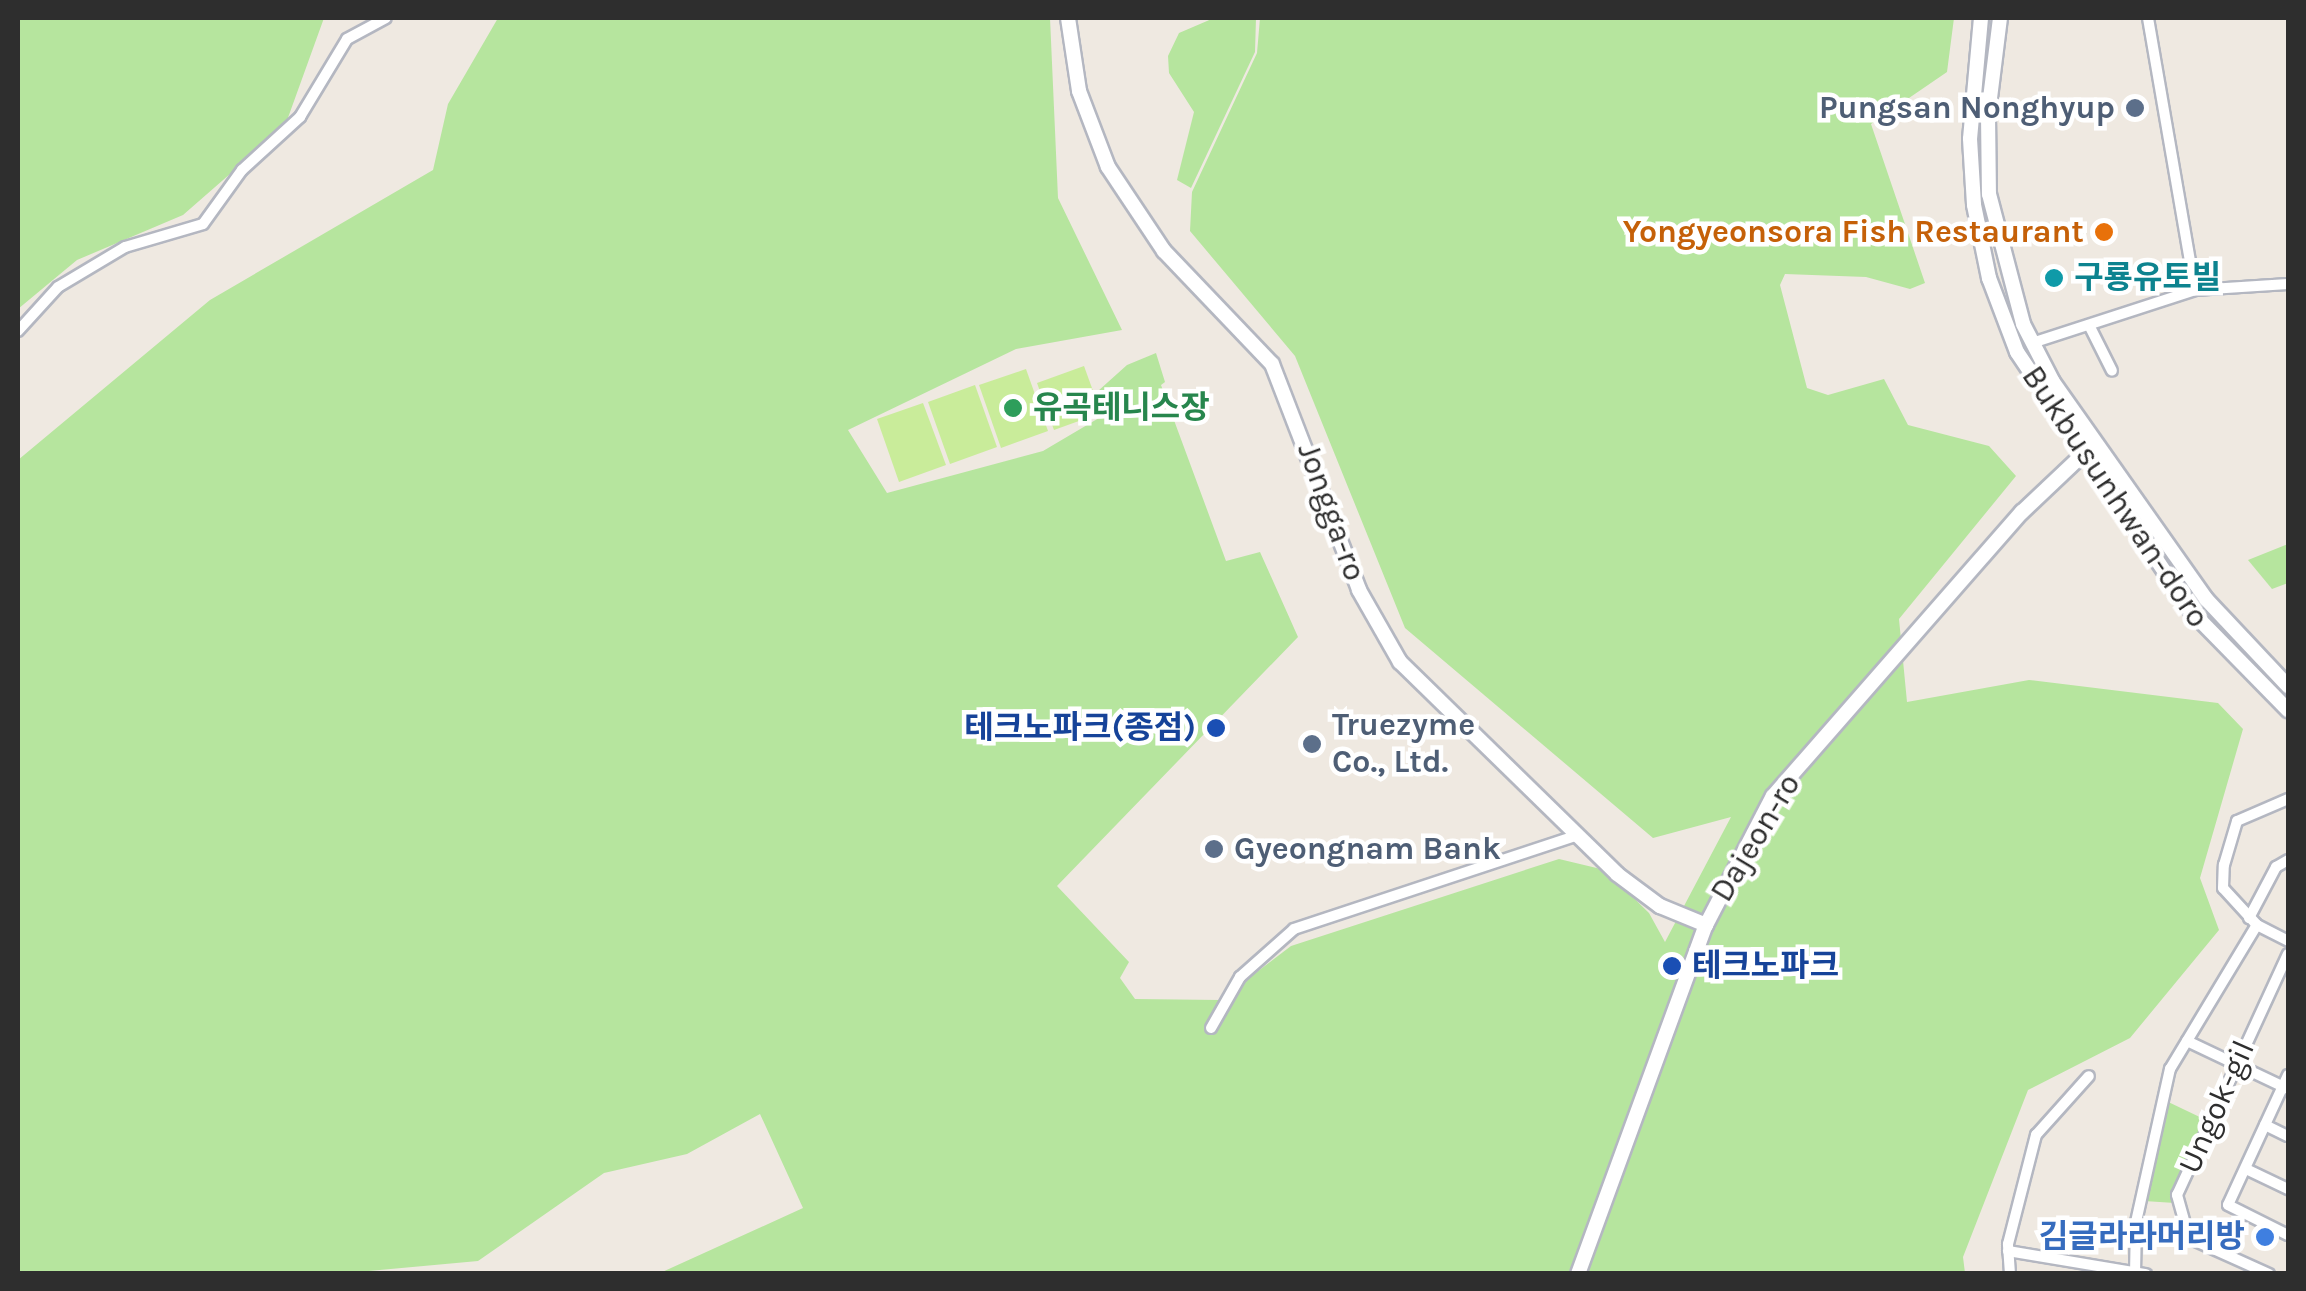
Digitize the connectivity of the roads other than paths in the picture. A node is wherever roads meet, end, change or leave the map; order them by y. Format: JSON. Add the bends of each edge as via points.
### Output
{"nodes":[{"id":1,"x":386,"y":18,"type":"edge"},
{"id":2,"x":1068,"y":18,"type":"edge"},
{"id":3,"x":1981,"y":18,"type":"edge"},
{"id":4,"x":2000,"y":18,"type":"edge"},
{"id":5,"x":2148,"y":18,"type":"edge"},
{"id":6,"x":2288,"y":284,"type":"edge"},
{"id":7,"x":2195,"y":290,"type":"junction"},
{"id":8,"x":2089,"y":326,"type":"junction"},
{"id":9,"x":18,"y":330,"type":"edge"},
{"id":10,"x":2032,"y":344,"type":"junction"},
{"id":11,"x":2112,"y":371,"type":"dead end"},
{"id":12,"x":2096,"y":442,"type":"junction"},
{"id":13,"x":2081,"y":455,"type":"junction"},
{"id":14,"x":2288,"y":686,"type":"edge"},
{"id":15,"x":2288,"y":710,"type":"edge"},
{"id":16,"x":2288,"y":799,"type":"edge"},
{"id":17,"x":1575,"y":836,"type":"junction"},
{"id":18,"x":2288,"y":860,"type":"edge"},
{"id":19,"x":2253,"y":922,"type":"junction"},
{"id":20,"x":1706,"y":924,"type":"junction"},
{"id":21,"x":2288,"y":941,"type":"edge"},
{"id":22,"x":2288,"y":954,"type":"edge"},
{"id":23,"x":1212,"y":1028,"type":"dead end"},
{"id":24,"x":2186,"y":1041,"type":"junction"},
{"id":25,"x":2236,"y":1064,"type":"junction"},
{"id":26,"x":2089,"y":1076,"type":"dead end"},
{"id":27,"x":2287,"y":1084,"type":"edge"},
{"id":28,"x":2265,"y":1126,"type":"junction"},
{"id":29,"x":2288,"y":1136,"type":"edge"},
{"id":30,"x":2246,"y":1168,"type":"junction"},
{"id":31,"x":2288,"y":1189,"type":"edge"},
{"id":32,"x":2288,"y":1235,"type":"edge"},
{"id":33,"x":2008,"y":1251,"type":"junction"},
{"id":34,"x":1581,"y":1271,"type":"edge"},
{"id":35,"x":2135,"y":1271,"type":"edge"},
{"id":36,"x":2010,"y":1274,"type":"edge"},
{"id":37,"x":2146,"y":1274,"type":"edge"},
{"id":38,"x":2269,"y":1274,"type":"edge"}],
"edges":[{"from":1,"to":9,"type":"street","via":[[346,38],[300,116],[242,170],[203,224],[125,247],[58,287]]},
{"from":2,"to":17,"type":"main road","name":"Jongga-ro","via":[[1079,91],[1108,167],[1164,251],[1272,364],[1359,590],[1385,638],[1418,686]]},
{"from":3,"to":13,"type":"main road","name":"Bukbusunhwan-doro","via":[[1970,139],[1982,250],[2017,352]]},
{"from":4,"to":10,"type":"main road","name":"Bukbusunhwan-doro","via":[[1988,115],[1989,194],[2006,275]]},
{"from":5,"to":7,"type":"street"},
{"from":6,"to":7,"type":"street"},
{"from":7,"to":8,"type":"street"},
{"from":8,"to":10,"type":"street"},
{"from":8,"to":11,"type":"street"},
{"from":10,"to":12,"type":"main road","name":"Bukbusunhwan-doro"},
{"from":12,"to":13,"type":"main road","name":"Dajeon-ro"},
{"from":12,"to":14,"type":"main road","name":"Bukbusunhwan-doro","via":[[2206,600]]},
{"from":13,"to":15,"type":"main road","name":"Bukbusunhwan-doro","via":[[2201,624]]},
{"from":13,"to":20,"type":"main road","name":"Dajeon-ro","via":[[2022,512],[1773,796]]},
{"from":16,"to":19,"type":"street","via":[[2237,821],[2223,888]]},
{"from":17,"to":20,"type":"main road","name":"Jongga-ro","via":[[1660,906]]},
{"from":17,"to":23,"type":"street","via":[[1294,929],[1240,976]]},
{"from":18,"to":19,"type":"street","via":[[2276,867]]},
{"from":19,"to":21,"type":"street"},
{"from":19,"to":24,"type":"street"},
{"from":20,"to":34,"type":"main road","name":"Dajeon-ro"},
{"from":22,"to":25,"type":"street","name":"Ungok-gil"},
{"from":24,"to":25,"type":"street"},
{"from":24,"to":35,"type":"street","via":[[2160,1092],[2136,1222]]},
{"from":25,"to":27,"type":"street"},
{"from":25,"to":38,"type":"street","name":"Ungok-gil","via":[[2178,1195],[2189,1238]]},
{"from":26,"to":33,"type":"street","via":[[2043,1120]]},
{"from":27,"to":28,"type":"street"},
{"from":28,"to":29,"type":"street"},
{"from":28,"to":30,"type":"street"},
{"from":30,"to":31,"type":"street"},
{"from":30,"to":32,"type":"street","via":[[2228,1206]]},
{"from":33,"to":35,"type":"street"},
{"from":33,"to":36,"type":"street"},
{"from":35,"to":37,"type":"street"}]}
